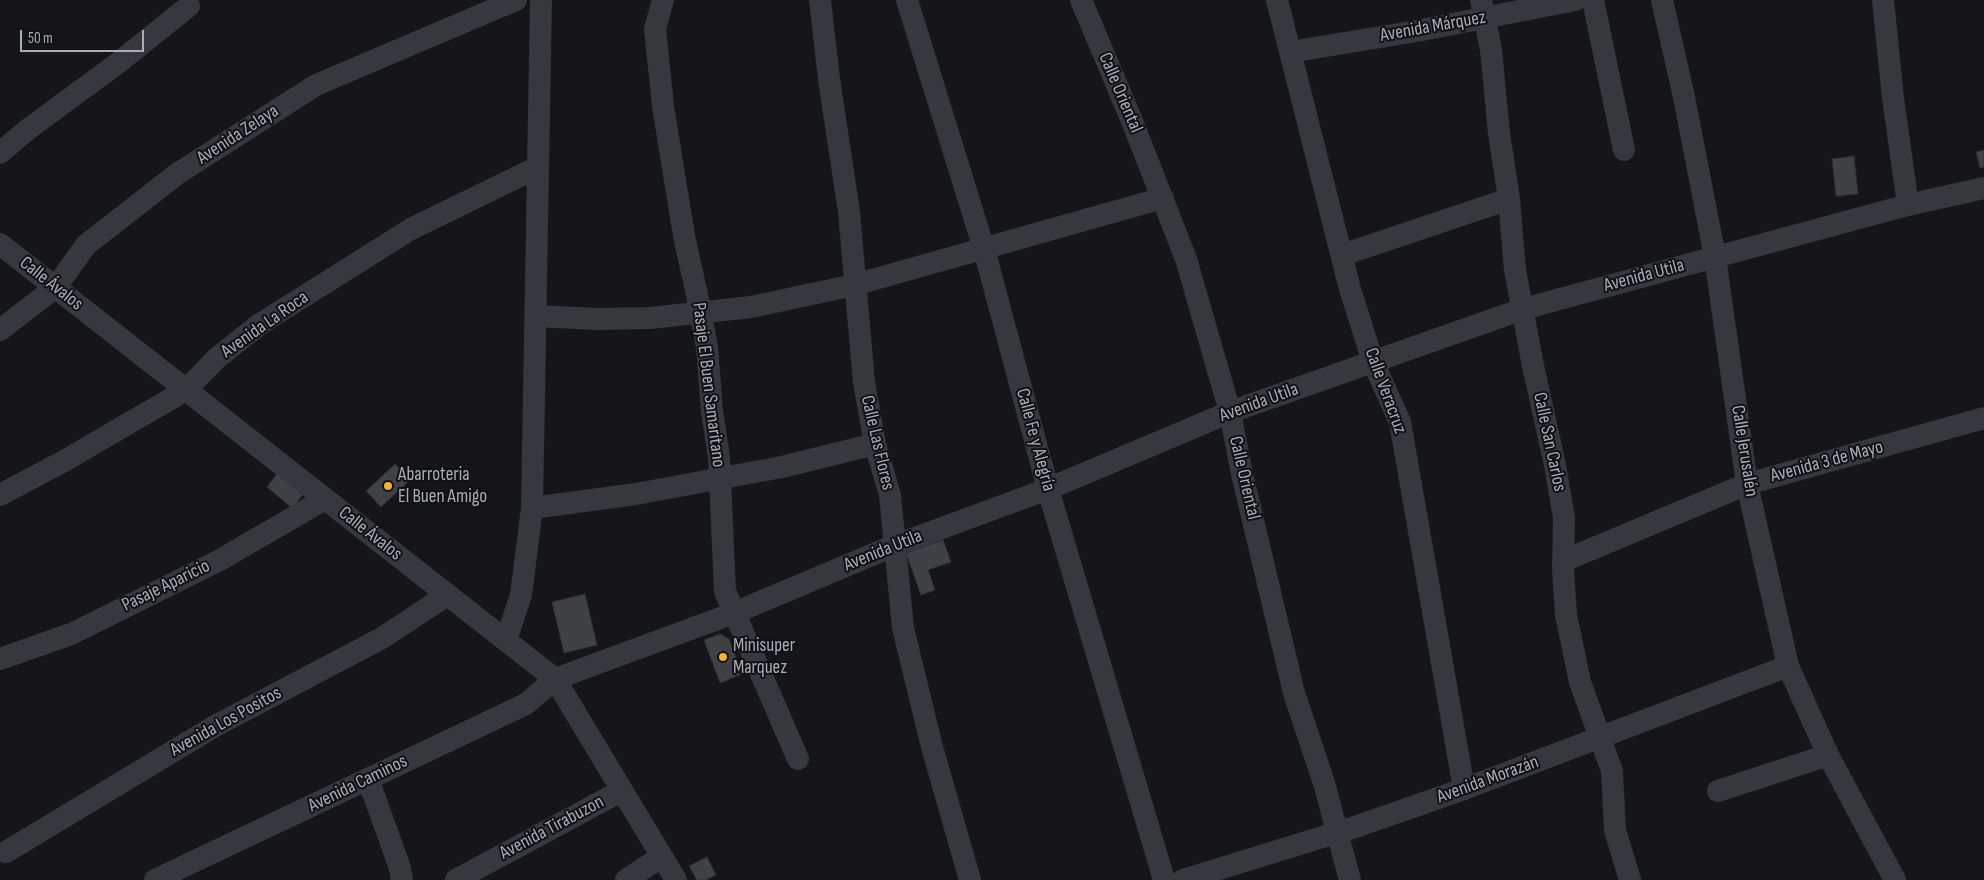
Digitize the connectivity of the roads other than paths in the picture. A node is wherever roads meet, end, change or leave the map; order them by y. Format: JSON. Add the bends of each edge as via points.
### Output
{"nodes":[{"id":1,"x":516,"y":0,"type":"edge"},
{"id":2,"x":542,"y":0,"type":"edge"},
{"id":3,"x":663,"y":0,"type":"edge"},
{"id":4,"x":820,"y":0,"type":"edge"},
{"id":5,"x":907,"y":0,"type":"edge"},
{"id":6,"x":1081,"y":0,"type":"edge"},
{"id":7,"x":1277,"y":0,"type":"edge"},
{"id":8,"x":1575,"y":0,"type":"edge"},
{"id":9,"x":1593,"y":0,"type":"edge"},
{"id":10,"x":1662,"y":0,"type":"edge"},
{"id":11,"x":1883,"y":0,"type":"edge"},
{"id":12,"x":189,"y":6,"type":"dead end"},
{"id":13,"x":1483,"y":9,"type":"edge"},
{"id":14,"x":1290,"y":52,"type":"junction"},
{"id":15,"x":1624,"y":150,"type":"dead end"},
{"id":16,"x":0,"y":153,"type":"edge"},
{"id":17,"x":538,"y":167,"type":"junction"},
{"id":18,"x":1984,"y":188,"type":"edge"},
{"id":19,"x":1163,"y":198,"type":"junction"},
{"id":20,"x":1509,"y":199,"type":"junction"},
{"id":21,"x":1908,"y":205,"type":"junction"},
{"id":22,"x":0,"y":244,"type":"edge"},
{"id":23,"x":984,"y":249,"type":"junction"},
{"id":24,"x":1342,"y":255,"type":"junction"},
{"id":25,"x":1715,"y":257,"type":"junction"},
{"id":26,"x":854,"y":285,"type":"junction"},
{"id":27,"x":56,"y":287,"type":"junction"},
{"id":28,"x":1523,"y":309,"type":"junction"},
{"id":29,"x":700,"y":311,"type":"junction"},
{"id":30,"x":536,"y":316,"type":"junction"},
{"id":31,"x":0,"y":330,"type":"edge"},
{"id":32,"x":1373,"y":362,"type":"junction"},
{"id":33,"x":186,"y":390,"type":"junction"},
{"id":34,"x":1230,"y":412,"type":"junction"},
{"id":35,"x":1984,"y":418,"type":"edge"},
{"id":36,"x":875,"y":444,"type":"junction"},
{"id":37,"x":720,"y":478,"type":"junction"},
{"id":38,"x":1747,"y":484,"type":"junction"},
{"id":39,"x":1048,"y":489,"type":"junction"},
{"id":40,"x":0,"y":494,"type":"edge"},
{"id":41,"x":325,"y":499,"type":"junction"},
{"id":42,"x":532,"y":508,"type":"junction"},
{"id":43,"x":893,"y":546,"type":"junction"},
{"id":44,"x":1563,"y":561,"type":"junction"},
{"id":45,"x":447,"y":594,"type":"junction"},
{"id":46,"x":734,"y":612,"type":"junction"},
{"id":47,"x":506,"y":640,"type":"junction"},
{"id":48,"x":0,"y":659,"type":"edge"},
{"id":49,"x":1788,"y":666,"type":"junction"},
{"id":50,"x":555,"y":679,"type":"junction"},
{"id":51,"x":1600,"y":739,"type":"junction"},
{"id":52,"x":1828,"y":755,"type":"junction"},
{"id":53,"x":798,"y":759,"type":"dead end"},
{"id":54,"x":368,"y":779,"type":"junction"},
{"id":55,"x":1464,"y":789,"type":"junction"},
{"id":56,"x":622,"y":791,"type":"junction"},
{"id":57,"x":1718,"y":791,"type":"dead end"},
{"id":58,"x":1337,"y":832,"type":"junction"},
{"id":59,"x":6,"y":852,"type":"dead end"},
{"id":60,"x":661,"y":857,"type":"junction"},
{"id":61,"x":182,"y":874,"type":"edge"},
{"id":62,"x":155,"y":880,"type":"edge"},
{"id":63,"x":402,"y":880,"type":"edge"},
{"id":64,"x":456,"y":880,"type":"edge"},
{"id":65,"x":626,"y":880,"type":"edge"},
{"id":66,"x":676,"y":880,"type":"edge"},
{"id":67,"x":970,"y":880,"type":"edge"},
{"id":68,"x":1164,"y":880,"type":"edge"},
{"id":69,"x":1183,"y":880,"type":"edge"},
{"id":70,"x":1350,"y":880,"type":"edge"},
{"id":71,"x":1630,"y":880,"type":"edge"},
{"id":72,"x":1895,"y":880,"type":"edge"}],
"edges":[{"from":1,"to":27,"type":"street","name":"Avenida Zelaya","via":[[316,86],[177,174],[86,245]]},
{"from":2,"to":17,"type":"street"},
{"from":3,"to":29,"type":"street","name":"Pasaje El Buen Samaritano","via":[[655,28],[663,106]]},
{"from":4,"to":26,"type":"street","name":"Calle Las Flores","via":[[849,212]]},
{"from":5,"to":23,"type":"street","name":"Calle Fe y Alegría"},
{"from":6,"to":19,"type":"street","name":"Calle Oriental"},
{"from":7,"to":14,"type":"street","name":"Calle Veracruz"},
{"from":8,"to":13,"type":"street","name":"Avenida Márquez"},
{"from":9,"to":15,"type":"street"},
{"from":10,"to":25,"type":"street","name":"Calle Jerusalén"},
{"from":11,"to":21,"type":"street"},
{"from":12,"to":16,"type":"street"},
{"from":13,"to":14,"type":"street","name":"Avenida Márquez"},
{"from":13,"to":20,"type":"street","name":"Calle San Carlos"},
{"from":14,"to":24,"type":"street","name":"Calle Veracruz"},
{"from":17,"to":30,"type":"street"},
{"from":17,"to":33,"type":"street","name":"Avenida La Roca","via":[[411,229],[335,276],[260,324],[217,358]]},
{"from":18,"to":21,"type":"street","name":"Avenida Utila"},
{"from":19,"to":23,"type":"street"},
{"from":19,"to":34,"type":"street","name":"Calle Oriental","via":[[1186,259]]},
{"from":20,"to":24,"type":"street"},
{"from":20,"to":28,"type":"street","name":"Calle San Carlos","via":[[1515,270]]},
{"from":21,"to":25,"type":"street","name":"Avenida Utila"},
{"from":22,"to":27,"type":"street","name":"Calle Ávalos"},
{"from":23,"to":26,"type":"street"},
{"from":23,"to":39,"type":"street","name":"Calle Fe y Alegría"},
{"from":24,"to":32,"type":"street","name":"Calle Veracruz"},
{"from":25,"to":28,"type":"street","name":"Avenida Utila"},
{"from":25,"to":38,"type":"street","name":"Calle Jerusalén"},
{"from":26,"to":29,"type":"street","via":[[751,307]]},
{"from":26,"to":36,"type":"street","name":"Calle Las Flores","via":[[864,382]]},
{"from":27,"to":31,"type":"street","name":"Avenida Zelaya"},
{"from":27,"to":33,"type":"street","name":"Calle Ávalos"},
{"from":28,"to":32,"type":"street","name":"Avenida Utila"},
{"from":28,"to":44,"type":"street","name":"Calle San Carlos","via":[[1562,510]]},
{"from":29,"to":30,"type":"street","via":[[633,318]]},
{"from":29,"to":37,"type":"street","name":"Pasaje El Buen Samaritano","via":[[707,347]]},
{"from":30,"to":42,"type":"street"},
{"from":32,"to":34,"type":"street","name":"Avenida Utila"},
{"from":32,"to":55,"type":"street","name":"Calle Veracruz","via":[[1400,422]]},
{"from":33,"to":40,"type":"street","name":"Avenida La Roca"},
{"from":33,"to":41,"type":"street","name":"Calle Ávalos"},
{"from":34,"to":39,"type":"street","name":"Avenida Utila"},
{"from":34,"to":58,"type":"street","name":"Calle Oriental","via":[[1294,692]]},
{"from":35,"to":38,"type":"street","name":"Avenida 3 de Mayo"},
{"from":36,"to":37,"type":"street","via":[[782,467]]},
{"from":36,"to":43,"type":"street","name":"Calle Las Flores","via":[[890,495]]},
{"from":37,"to":42,"type":"street","via":[[636,494]]},
{"from":37,"to":46,"type":"street","name":"Pasaje El Buen Samaritano","via":[[725,591]]},
{"from":38,"to":44,"type":"street","name":"Avenida 3 de Mayo"},
{"from":38,"to":49,"type":"street","name":"Calle Jerusalén"},
{"from":39,"to":43,"type":"street","name":"Avenida Utila"},
{"from":39,"to":68,"type":"street","name":"Calle Fe y Alegría"},
{"from":41,"to":45,"type":"street","name":"Calle Ávalos"},
{"from":41,"to":48,"type":"street","name":"Pasaje Aparicio","via":[[220,560],[71,634]]},
{"from":42,"to":47,"type":"street","via":[[521,596]]},
{"from":43,"to":46,"type":"street","name":"Avenida Utila"},
{"from":43,"to":67,"type":"street","name":"Calle Las Flores","via":[[903,628],[932,747]]},
{"from":44,"to":51,"type":"street","name":"Calle San Carlos","via":[[1568,625],[1580,682]]},
{"from":45,"to":47,"type":"street","name":"Calle Ávalos"},
{"from":45,"to":59,"type":"street","name":"Avenida Los Positos","via":[[382,638],[215,726]]},
{"from":46,"to":50,"type":"street","name":"Avenida Utila"},
{"from":46,"to":53,"type":"street","name":"Pasaje El Buen Samaritano"},
{"from":47,"to":50,"type":"street","name":"Calle Ávalos"},
{"from":49,"to":51,"type":"street","name":"Avenida Morazán"},
{"from":49,"to":52,"type":"street","name":"Calle Jerusalén"},
{"from":50,"to":54,"type":"street","name":"Avenida Caminos","via":[[526,704]]},
{"from":50,"to":56,"type":"street","name":"Calle Ávalos"},
{"from":51,"to":55,"type":"street","name":"Avenida Morazán"},
{"from":51,"to":71,"type":"street","name":"Calle San Carlos","via":[[1612,770],[1615,830]]},
{"from":52,"to":57,"type":"street"},
{"from":52,"to":72,"type":"street","name":"Calle Jerusalén"},
{"from":54,"to":61,"type":"street","name":"Avenida Caminos"},
{"from":54,"to":63,"type":"street"},
{"from":55,"to":58,"type":"street","name":"Avenida Morazán"},
{"from":56,"to":60,"type":"street","name":"Calle Ávalos"},
{"from":56,"to":64,"type":"street","name":"Avenida Tirabuzon"},
{"from":58,"to":69,"type":"street","name":"Avenida Morazán"},
{"from":58,"to":70,"type":"street","name":"Calle Oriental"},
{"from":60,"to":65,"type":"street"},
{"from":60,"to":66,"type":"street","name":"Calle Ávalos"},
{"from":61,"to":62,"type":"street","name":"Avenida Caminos"}]}
